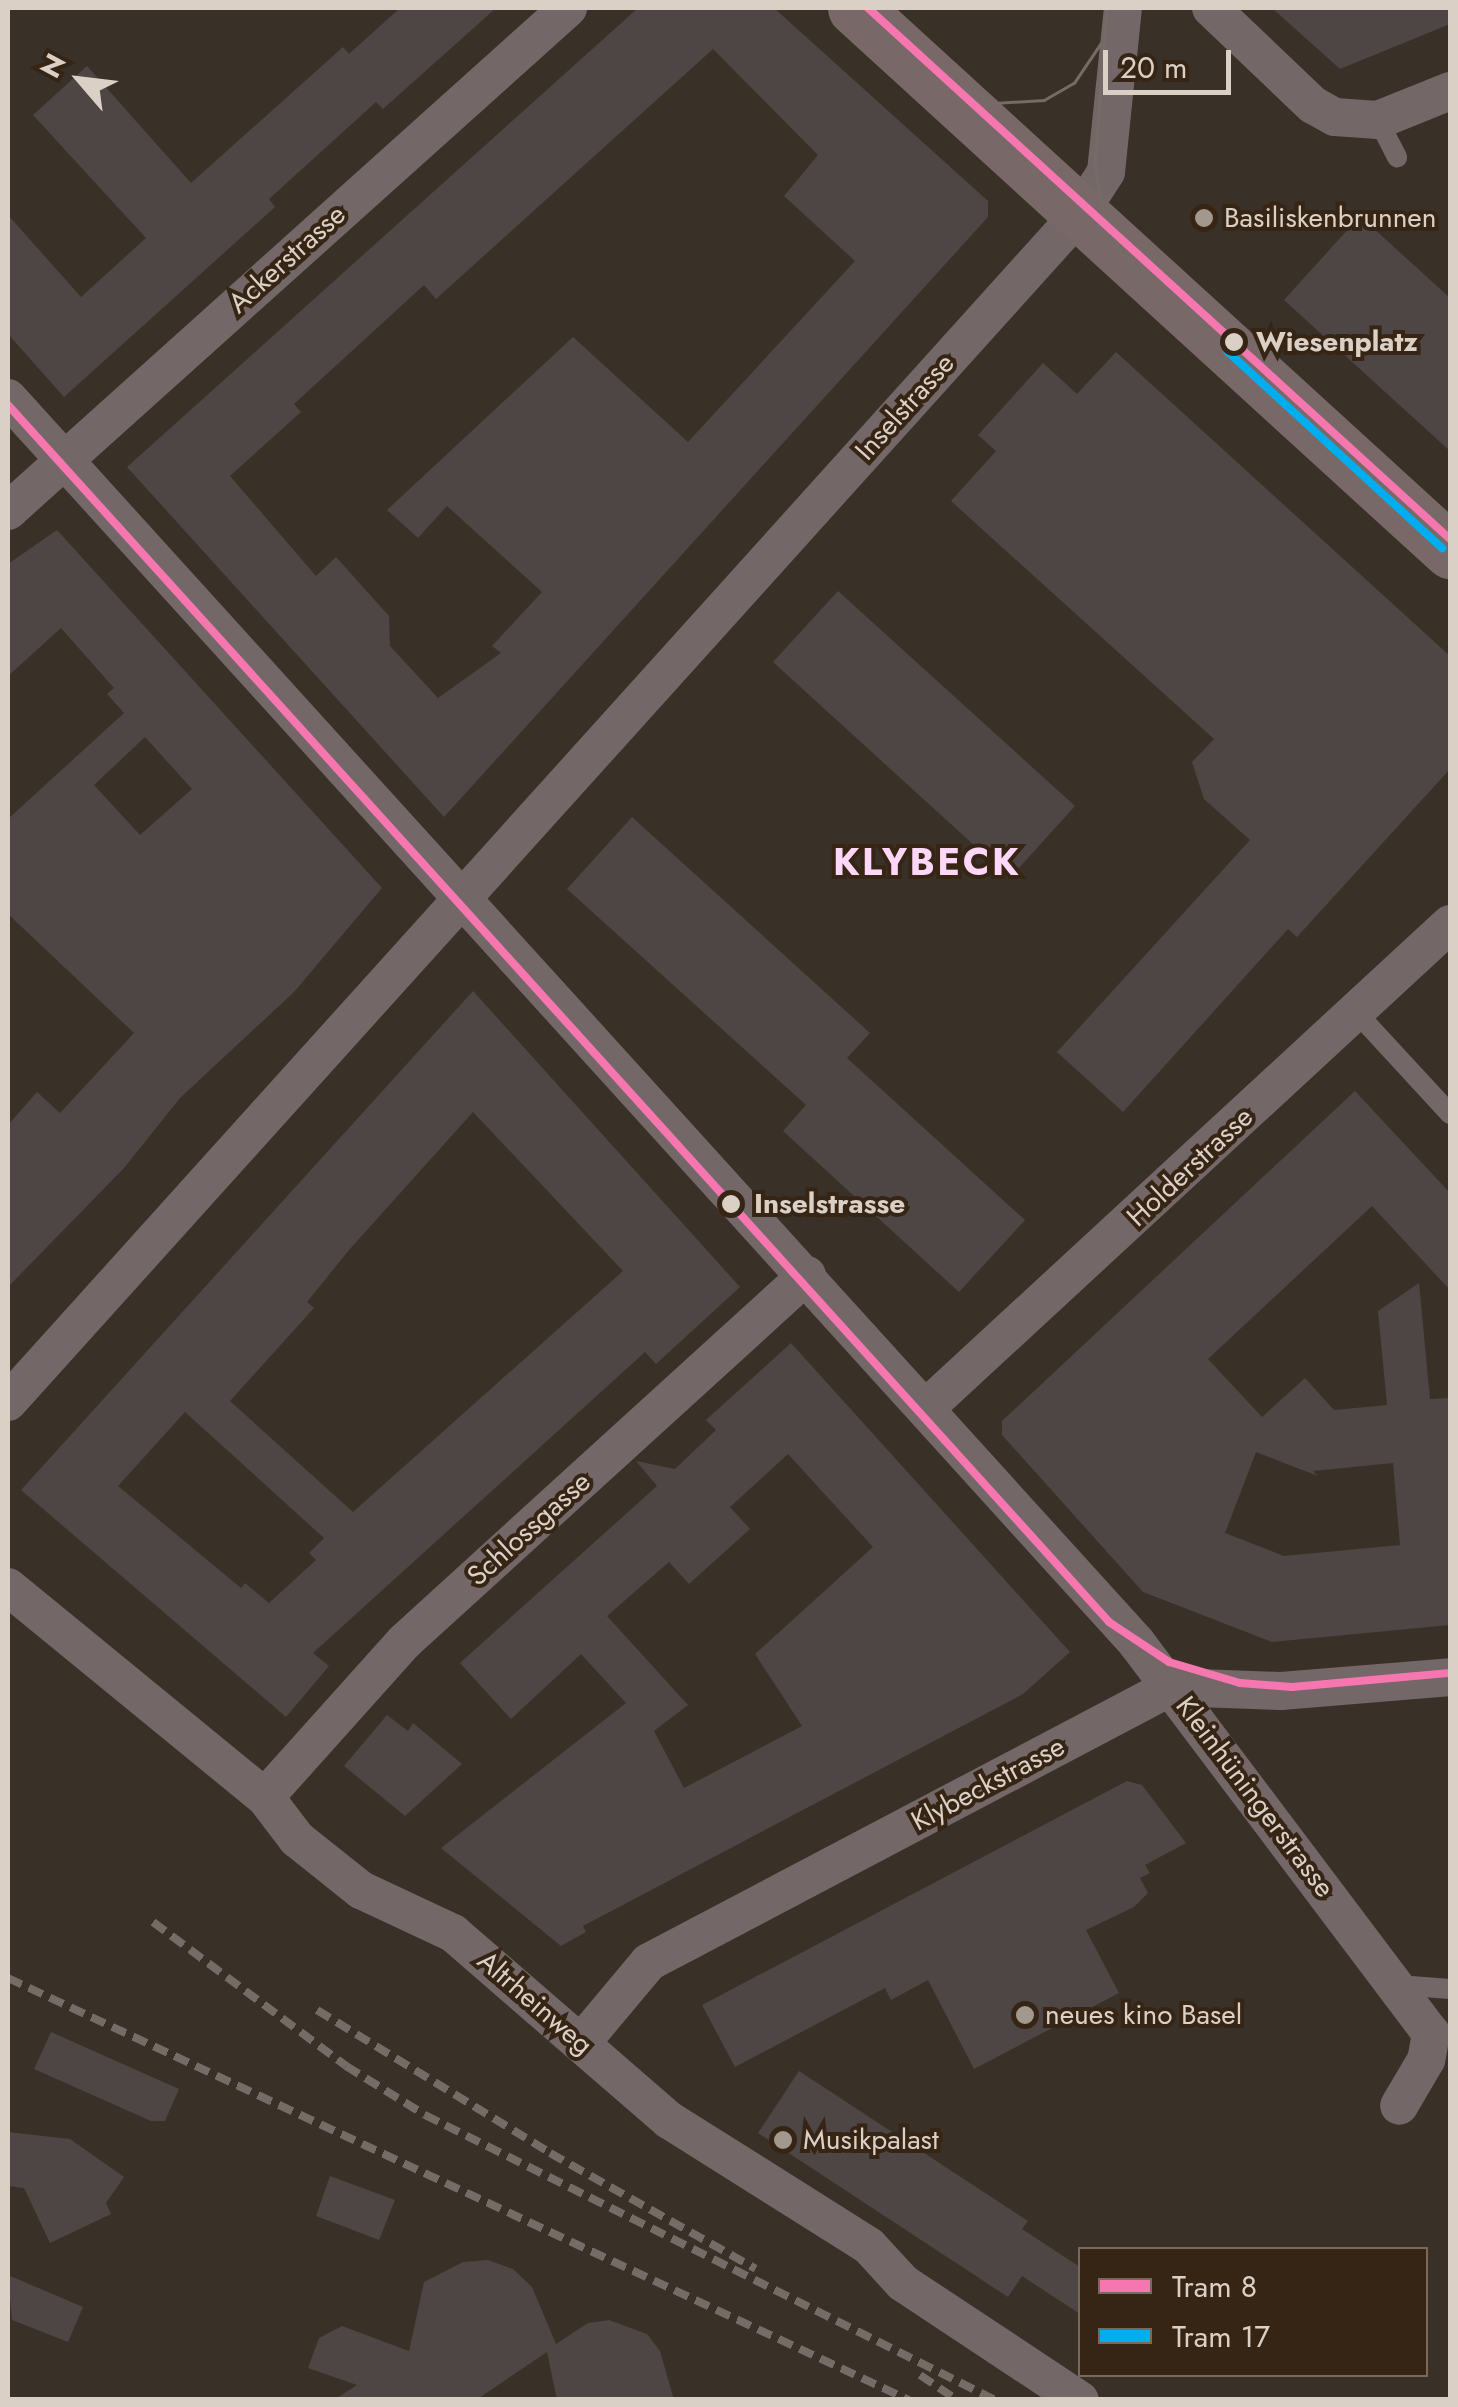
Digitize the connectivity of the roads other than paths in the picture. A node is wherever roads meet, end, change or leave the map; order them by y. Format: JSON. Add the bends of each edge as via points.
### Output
{"nodes":[{"id":1,"x":568,"y":8,"type":"edge"},
{"id":2,"x":855,"y":8,"type":"edge"},
{"id":3,"x":1123,"y":8,"type":"edge"},
{"id":4,"x":1211,"y":8,"type":"edge"},
{"id":5,"x":1450,"y":91,"type":"edge"},
{"id":6,"x":1369,"y":122,"type":"junction"},
{"id":7,"x":1397,"y":157,"type":"dead end"},
{"id":8,"x":1079,"y":214,"type":"junction"},
{"id":9,"x":8,"y":398,"type":"edge"},
{"id":10,"x":63,"y":461,"type":"junction"},
{"id":11,"x":8,"y":511,"type":"edge"},
{"id":12,"x":1450,"y":550,"type":"edge"},
{"id":13,"x":464,"y":898,"type":"junction"},
{"id":14,"x":1450,"y":924,"type":"edge"},
{"id":15,"x":1356,"y":1012,"type":"junction"},
{"id":16,"x":1450,"y":1114,"type":"edge"},
{"id":17,"x":808,"y":1276,"type":"junction"},
{"id":18,"x":8,"y":1402,"type":"edge"},
{"id":19,"x":928,"y":1407,"type":"junction"},
{"id":20,"x":8,"y":1587,"type":"edge"},
{"id":21,"x":1450,"y":1677,"type":"edge"},
{"id":22,"x":1172,"y":1687,"type":"junction"},
{"id":23,"x":265,"y":1797,"type":"junction"},
{"id":24,"x":1398,"y":1986,"type":"junction"},
{"id":25,"x":1450,"y":1989,"type":"edge"},
{"id":26,"x":582,"y":2042,"type":"junction"},
{"id":27,"x":1399,"y":2106,"type":"dead end"},
{"id":28,"x":1080,"y":2400,"type":"edge"}],
"edges":[{"from":1,"to":10,"type":"street","name":"Ackerstrasse"},
{"from":2,"to":8,"type":"street"},
{"from":3,"to":8,"type":"street","name":"Inselstrasse","via":[[1106,172]]},
{"from":4,"to":6,"type":"street","via":[[1313,105]]},
{"from":5,"to":6,"type":"street"},
{"from":6,"to":7,"type":"lane"},
{"from":8,"to":12,"type":"street"},
{"from":8,"to":13,"type":"street","name":"Inselstrasse"},
{"from":9,"to":10,"type":"street","name":"Kleinhüningerstrasse"},
{"from":10,"to":11,"type":"street","name":"Ackerstrasse"},
{"from":10,"to":13,"type":"street","name":"Kleinhüningerstrasse"},
{"from":13,"to":17,"type":"street","name":"Kleinhüningerstrasse"},
{"from":13,"to":18,"type":"street","name":"Inselstrasse"},
{"from":14,"to":15,"type":"street","name":"Holderstrasse"},
{"from":15,"to":16,"type":"lane"},
{"from":15,"to":19,"type":"street","name":"Holderstrasse"},
{"from":17,"to":19,"type":"street","name":"Kleinhüningerstrasse"},
{"from":17,"to":23,"type":"street","name":"Schlossgasse","via":[[404,1642]]},
{"from":19,"to":22,"type":"street","name":"Kleinhüningerstrasse"},
{"from":20,"to":23,"type":"street","name":"Altrheinweg"},
{"from":21,"to":22,"type":"street","name":"Klybeckstrasse","via":[[1281,1691]]},
{"from":22,"to":24,"type":"street","name":"Kleinhüningerstrasse"},
{"from":22,"to":26,"type":"street","name":"Klybeckstrasse","via":[[649,1962]]},
{"from":23,"to":26,"type":"street","name":"Altrheinweg","via":[[297,1838],[361,1890],[453,1933]]},
{"from":24,"to":25,"type":"lane"},
{"from":24,"to":27,"type":"street","name":"Kleinhüningerstrasse","via":[[1431,2032],[1426,2060]]},
{"from":26,"to":28,"type":"street","name":"Altrheinweg","via":[[669,2120],[869,2246],[903,2283]]}]}
